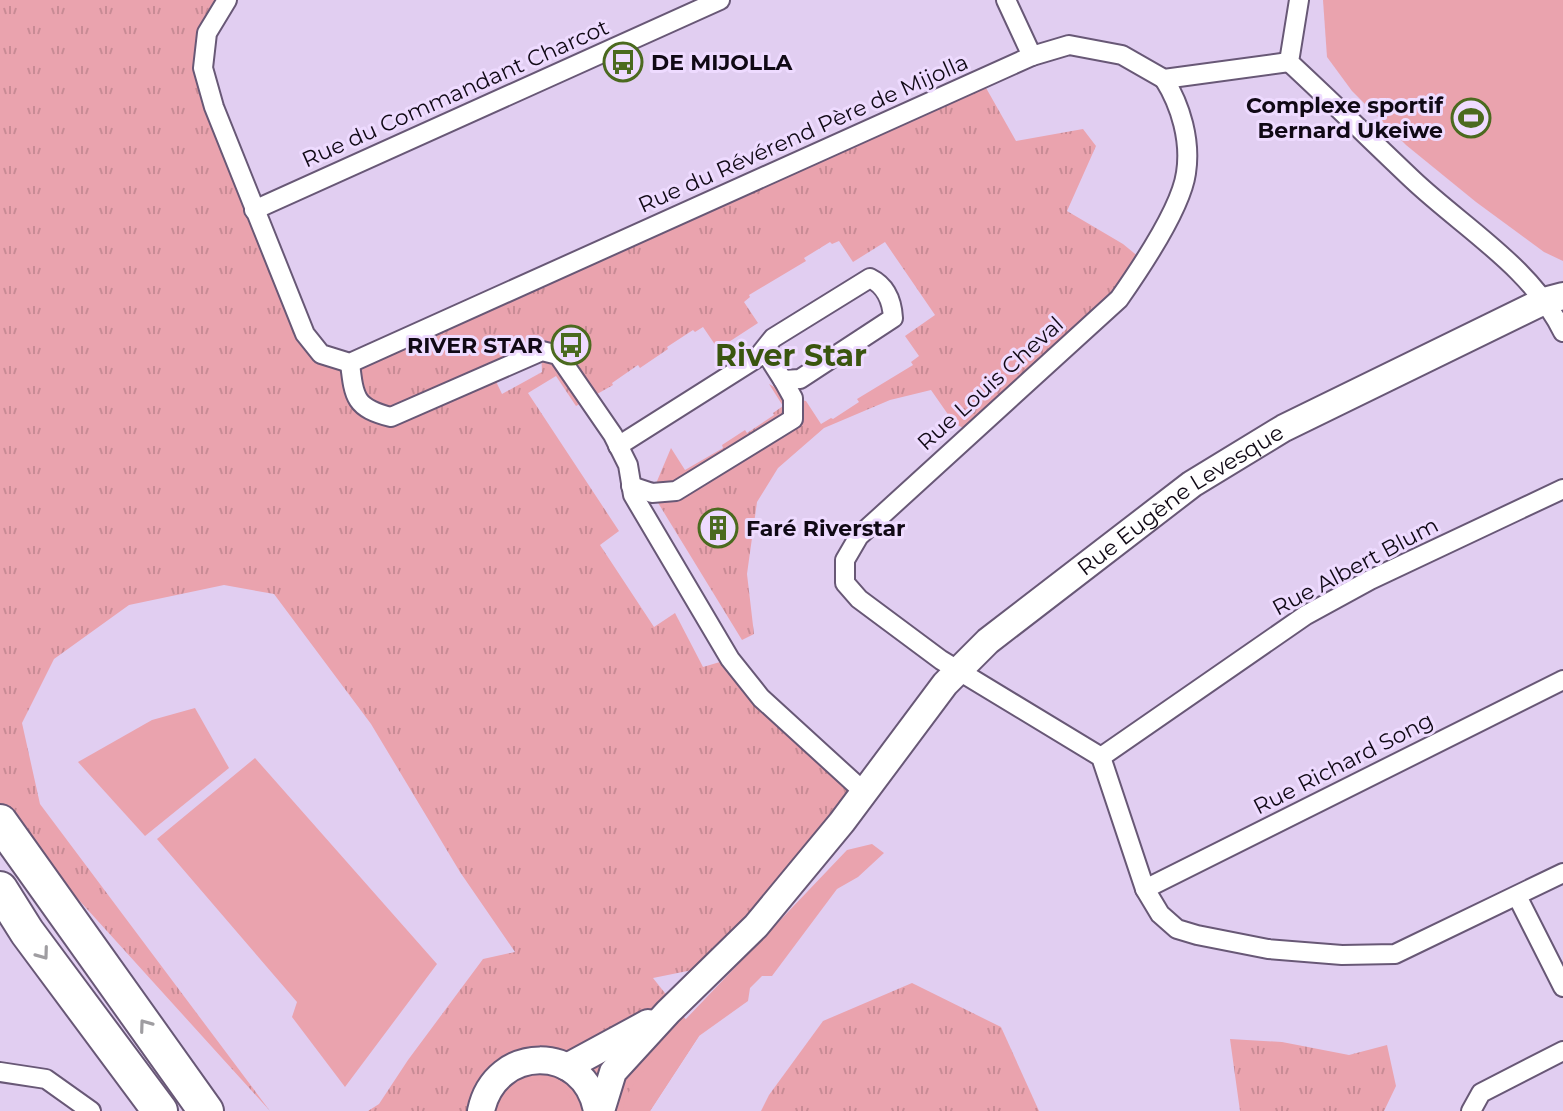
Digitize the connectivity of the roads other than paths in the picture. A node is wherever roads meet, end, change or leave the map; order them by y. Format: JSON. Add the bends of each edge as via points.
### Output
{"nodes":[{"id":1,"x":227,"y":0,"type":"edge"},
{"id":2,"x":720,"y":0,"type":"edge"},
{"id":3,"x":1006,"y":0,"type":"edge"},
{"id":4,"x":1299,"y":0,"type":"edge"},
{"id":5,"x":1032,"y":56,"type":"junction"},
{"id":6,"x":1289,"y":62,"type":"junction"},
{"id":7,"x":1164,"y":79,"type":"junction"},
{"id":8,"x":254,"y":210,"type":"junction"},
{"id":9,"x":1554,"y":298,"type":"edge"},
{"id":10,"x":1563,"y":332,"type":"edge"},
{"id":11,"x":764,"y":350,"type":"junction"},
{"id":12,"x":350,"y":363,"type":"junction"},
{"id":13,"x":783,"y":380,"type":"junction"},
{"id":14,"x":618,"y":446,"type":"junction"},
{"id":15,"x":631,"y":486,"type":"junction"},
{"id":16,"x":1563,"y":489,"type":"edge"},
{"id":17,"x":958,"y":670,"type":"junction"},
{"id":18,"x":1563,"y":680,"type":"edge"},
{"id":19,"x":1101,"y":757,"type":"junction"},
{"id":20,"x":863,"y":791,"type":"junction"},
{"id":21,"x":0,"y":822,"type":"edge"},
{"id":22,"x":1563,"y":873,"type":"edge"},
{"id":23,"x":0,"y":889,"type":"edge"},
{"id":24,"x":1145,"y":889,"type":"junction"},
{"id":25,"x":1517,"y":896,"type":"junction"},
{"id":26,"x":1563,"y":987,"type":"edge"},
{"id":27,"x":668,"y":1012,"type":"junction"},
{"id":28,"x":1563,"y":1051,"type":"edge"},
{"id":29,"x":167,"y":1055,"type":"junction"},
{"id":30,"x":567,"y":1067,"type":"junction"},
{"id":31,"x":0,"y":1072,"type":"edge"},
{"id":32,"x":158,"y":1109,"type":"edge"},
{"id":33,"x":91,"y":1111,"type":"edge"},
{"id":34,"x":206,"y":1111,"type":"edge"},
{"id":35,"x":221,"y":1111,"type":"edge"},
{"id":36,"x":481,"y":1111,"type":"edge"},
{"id":37,"x":599,"y":1111,"type":"edge"},
{"id":38,"x":1471,"y":1111,"type":"edge"}],
"edges":[{"from":1,"to":8,"type":"street","via":[[207,33],[203,68]]},
{"from":2,"to":8,"type":"street","name":"Rue du Commandant Charcot"},
{"from":3,"to":5,"type":"street"},
{"from":4,"to":6,"type":"street"},
{"from":5,"to":7,"type":"street","name":"Rue du Révérend Père de Mijolla","via":[[1069,45],[1122,55]]},
{"from":5,"to":12,"type":"street","name":"Rue du Révérend Père de Mijolla"},
{"from":6,"to":7,"type":"street"},
{"from":6,"to":9,"type":"street","via":[[1414,181]]},
{"from":7,"to":17,"type":"street","name":"Rue Louis Cheval","via":[[1187,138],[1186,175],[1145,262],[1119,299],[859,536],[845,560],[845,583],[859,599]]},
{"from":8,"to":12,"type":"street","via":[[305,334],[321,354]]},
{"from":9,"to":10,"type":"street"},
{"from":9,"to":17,"type":"street","name":"Rue Eugène Levesque","via":[[1284,428],[1192,484],[988,641]]},
{"from":11,"to":13,"type":"street"},
{"from":11,"to":13,"type":"street","via":[[773,338],[870,278],[893,302],[893,318],[800,379]]},
{"from":11,"to":14,"type":"street"},
{"from":12,"to":14,"type":"street","via":[[354,395],[367,411],[391,417],[542,351],[558,355]]},
{"from":13,"to":15,"type":"street","via":[[793,398],[793,419],[676,491],[652,493]]},
{"from":14,"to":15,"type":"street"},
{"from":15,"to":20,"type":"street","via":[[730,659],[761,698]]},
{"from":16,"to":19,"type":"street","name":"Rue Albert Blum","via":[[1306,615]]},
{"from":17,"to":19,"type":"street","name":"Rue Louis Cheval"},
{"from":17,"to":20,"type":"street","name":"Rue Eugène Levesque"},
{"from":18,"to":24,"type":"street","name":"Rue Richard Song"},
{"from":19,"to":24,"type":"street"},
{"from":20,"to":27,"type":"street","name":"Rue Eugène Levesque","via":[[756,926]]},
{"from":29,"to":21,"type":"highway","one_way":true},
{"from":22,"to":25,"type":"street"},
{"from":23,"to":32,"type":"highway","one_way":true},
{"from":24,"to":25,"type":"street","via":[[1177,929],[1268,949],[1342,955],[1395,954]]},
{"from":25,"to":26,"type":"street"},
{"from":27,"to":30,"type":"street","name":"Rue Eugène Levesque"},
{"from":27,"to":37,"type":"street","name":"Rue Eugène Levesque","via":[[613,1072]]},
{"from":28,"to":38,"type":"street","via":[[1481,1093]]},
{"from":29,"to":34,"type":"highway"},
{"from":29,"to":35,"type":"highway"},
{"from":30,"to":36,"type":"street","via":[[540,1059],[506,1070],[486,1094]]},
{"from":30,"to":37,"type":"street","via":[[587,1084]]},
{"from":31,"to":33,"type":"street","via":[[46,1079]]}]}
